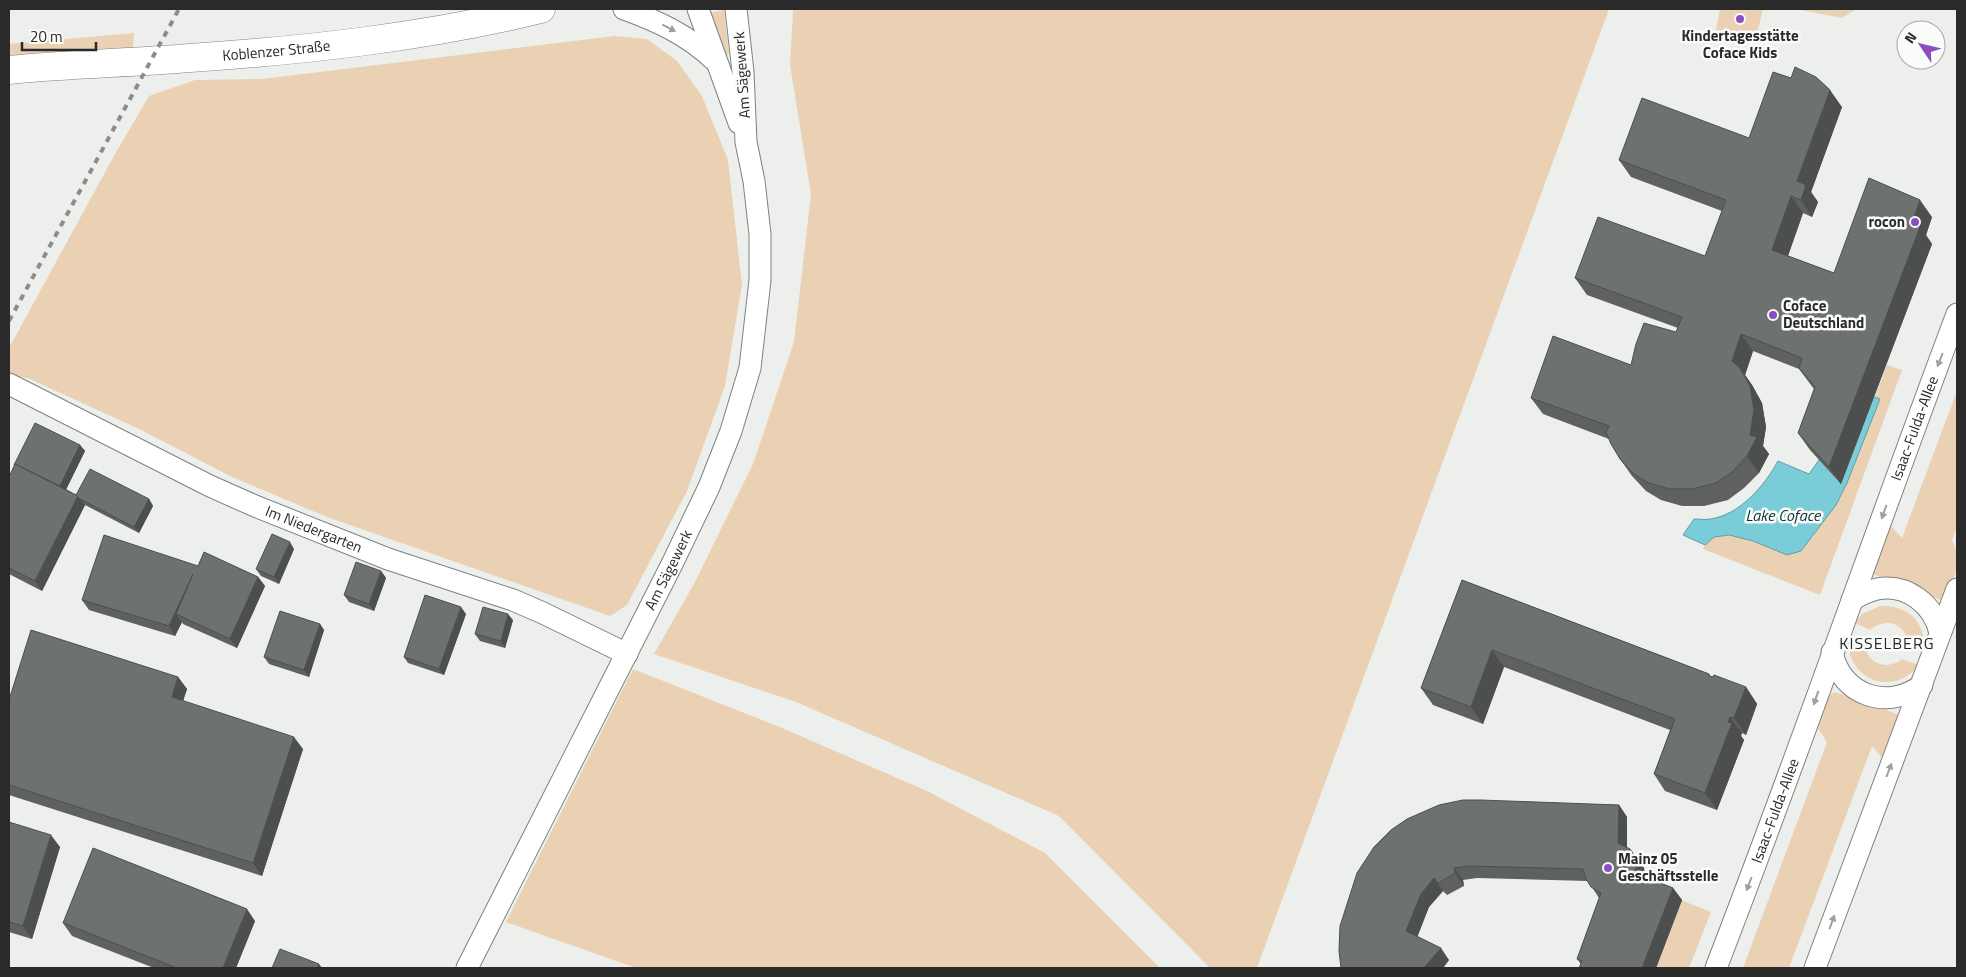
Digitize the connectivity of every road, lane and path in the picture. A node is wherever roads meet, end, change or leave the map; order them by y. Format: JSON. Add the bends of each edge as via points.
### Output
{"nodes":[{"id":1,"x":541,"y":9,"type":"edge"},
{"id":2,"x":624,"y":9,"type":"edge"},
{"id":3,"x":698,"y":9,"type":"edge"},
{"id":4,"x":736,"y":9,"type":"edge"},
{"id":5,"x":716,"y":61,"type":"junction"},
{"id":6,"x":9,"y":70,"type":"edge"},
{"id":7,"x":746,"y":142,"type":"junction"},
{"id":8,"x":1957,"y":314,"type":"edge"},
{"id":9,"x":9,"y":384,"type":"edge"},
{"id":10,"x":1957,"y":589,"type":"edge"},
{"id":11,"x":1852,"y":600,"type":"junction"},
{"id":12,"x":1940,"y":633,"type":"junction"},
{"id":13,"x":1832,"y":652,"type":"junction"},
{"id":14,"x":627,"y":654,"type":"junction"},
{"id":15,"x":1922,"y":685,"type":"junction"},
{"id":16,"x":467,"y":968,"type":"edge"},
{"id":17,"x":1716,"y":968,"type":"edge"},
{"id":18,"x":1815,"y":968,"type":"edge"}],
"edges":[{"from":1,"to":6,"type":"main road","name":"Koblenzer Straße","via":[[481,24],[344,44]]},
{"from":2,"to":5,"type":"street","name":"Am Sägewerk","one_way":true,"via":[[680,34]]},
{"from":3,"to":5,"type":"street","name":"Am Sägewerk"},
{"from":4,"to":7,"type":"street","name":"Am Sägewerk"},
{"from":5,"to":7,"type":"street","name":"Am Sägewerk"},
{"from":7,"to":14,"type":"street","name":"Am Sägewerk","via":[[760,234],[760,280],[750,368],[731,431],[709,487]]},
{"from":8,"to":11,"type":"street","name":"Isaac-Fulda-Allee","one_way":true},
{"from":9,"to":14,"type":"street","name":"Im Niedergarten","via":[[210,486],[388,559],[513,600]]},
{"from":10,"to":12,"type":"street"},
{"from":11,"to":12,"type":"street","via":[[1878,589],[1906,592],[1929,608]]},
{"from":11,"to":13,"type":"street","name":"Isaac-Fulda-Allee"},
{"from":12,"to":15,"type":"street"},
{"from":13,"to":15,"type":"street","via":[[1843,677],[1864,694],[1898,697]]},
{"from":13,"to":17,"type":"street","name":"Isaac-Fulda-Allee","one_way":true},
{"from":14,"to":16,"type":"street","name":"Am Sägewerk"},
{"from":18,"to":15,"type":"street","one_way":true}]}
